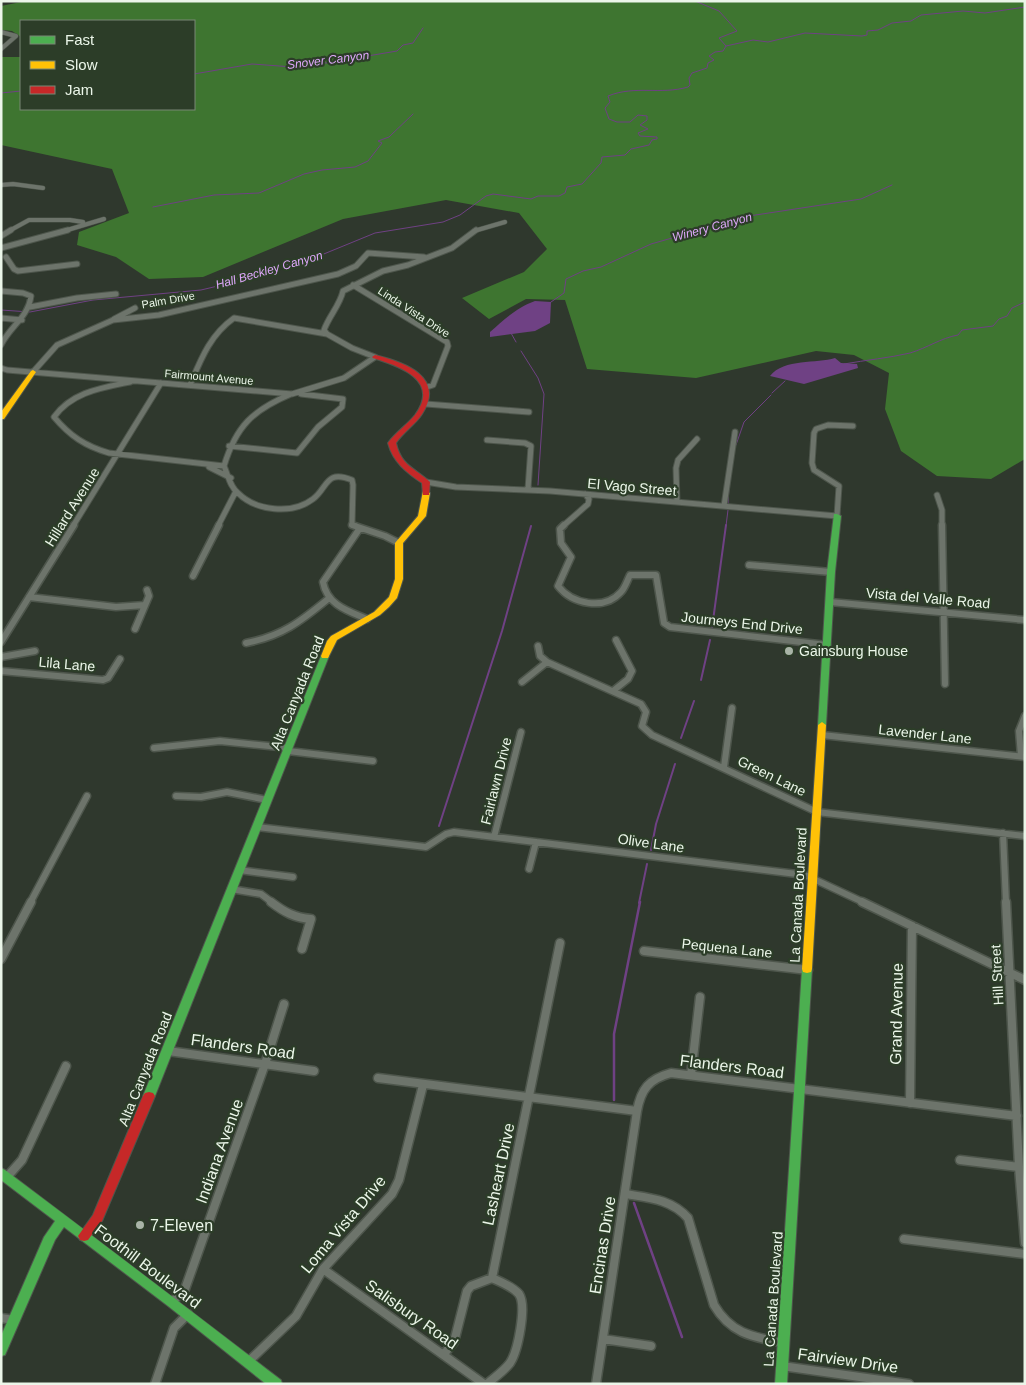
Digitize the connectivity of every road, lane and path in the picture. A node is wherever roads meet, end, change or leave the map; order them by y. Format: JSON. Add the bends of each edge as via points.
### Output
{"nodes":[{"id":1,"x":1,"y":32,"type":"edge"},
{"id":2,"x":1,"y":49,"type":"edge"},
{"id":3,"x":3,"y":179,"type":"dead end"},
{"id":4,"x":4,"y":185,"type":"edge"},
{"id":5,"x":43,"y":188,"type":"dead end"},
{"id":6,"x":104,"y":219,"type":"dead end"},
{"id":7,"x":93,"y":221,"type":"junction"},
{"id":8,"x":505,"y":222,"type":"dead end"},
{"id":9,"x":1,"y":236,"type":"edge"},
{"id":10,"x":3,"y":248,"type":"edge"},
{"id":11,"x":424,"y":257,"type":"junction"},
{"id":12,"x":4,"y":259,"type":"edge"},
{"id":13,"x":77,"y":264,"type":"dead end"},
{"id":14,"x":353,"y":285,"type":"junction"},
{"id":15,"x":1,"y":291,"type":"edge"},
{"id":16,"x":116,"y":294,"type":"dead end"},
{"id":17,"x":30,"y":308,"type":"junction"},
{"id":18,"x":135,"y":308,"type":"dead end"},
{"id":19,"x":1,"y":318,"type":"edge"},
{"id":20,"x":22,"y":320,"type":"junction"},
{"id":21,"x":113,"y":320,"type":"junction"},
{"id":22,"x":327,"y":334,"type":"junction"},
{"id":23,"x":1,"y":345,"type":"edge"},
{"id":24,"x":375,"y":357,"type":"junction"},
{"id":25,"x":1,"y":368,"type":"edge"},
{"id":26,"x":33,"y":372,"type":"junction"},
{"id":27,"x":138,"y":380,"type":"junction"},
{"id":28,"x":160,"y":383,"type":"junction"},
{"id":29,"x":190,"y":385,"type":"junction"},
{"id":30,"x":427,"y":387,"type":"junction"},
{"id":31,"x":292,"y":394,"type":"junction"},
{"id":32,"x":426,"y":404,"type":"junction"},
{"id":33,"x":529,"y":412,"type":"dead end"},
{"id":34,"x":1,"y":417,"type":"edge"},
{"id":35,"x":853,"y":426,"type":"dead end"},
{"id":36,"x":735,"y":432,"type":"dead end"},
{"id":37,"x":697,"y":439,"type":"dead end"},
{"id":38,"x":487,"y":440,"type":"dead end"},
{"id":39,"x":229,"y":446,"type":"junction"},
{"id":40,"x":117,"y":455,"type":"junction"},
{"id":41,"x":208,"y":466,"type":"junction"},
{"id":42,"x":224,"y":466,"type":"junction"},
{"id":43,"x":231,"y":478,"type":"junction"},
{"id":44,"x":426,"y":482,"type":"junction"},
{"id":45,"x":528,"y":489,"type":"junction"},
{"id":46,"x":235,"y":492,"type":"junction"},
{"id":47,"x":585,"y":494,"type":"junction"},
{"id":48,"x":937,"y":495,"type":"dead end"},
{"id":49,"x":677,"y":502,"type":"junction"},
{"id":50,"x":724,"y":506,"type":"junction"},
{"id":51,"x":837,"y":516,"type":"junction"},
{"id":52,"x":360,"y":528,"type":"junction"},
{"id":53,"x":399,"y":543,"type":"junction"},
{"id":54,"x":749,"y":565,"type":"dead end"},
{"id":55,"x":832,"y":572,"type":"junction"},
{"id":56,"x":193,"y":576,"type":"dead end"},
{"id":57,"x":147,"y":590,"type":"dead end"},
{"id":58,"x":29,"y":597,"type":"junction"},
{"id":59,"x":328,"y":599,"type":"junction"},
{"id":60,"x":830,"y":602,"type":"junction"},
{"id":61,"x":146,"y":605,"type":"junction"},
{"id":62,"x":944,"y":612,"type":"junction"},
{"id":63,"x":367,"y":620,"type":"junction"},
{"id":64,"x":1025,"y":620,"type":"edge"},
{"id":65,"x":135,"y":629,"type":"dead end"},
{"id":66,"x":616,"y":640,"type":"dead end"},
{"id":67,"x":1,"y":642,"type":"edge"},
{"id":68,"x":246,"y":643,"type":"dead end"},
{"id":69,"x":827,"y":645,"type":"junction"},
{"id":70,"x":538,"y":646,"type":"dead end"},
{"id":71,"x":35,"y":651,"type":"dead end"},
{"id":72,"x":1,"y":657,"type":"edge"},
{"id":73,"x":120,"y":659,"type":"dead end"},
{"id":74,"x":547,"y":662,"type":"junction"},
{"id":75,"x":1,"y":671,"type":"edge"},
{"id":76,"x":522,"y":682,"type":"dead end"},
{"id":77,"x":945,"y":684,"type":"dead end"},
{"id":78,"x":614,"y":691,"type":"junction"},
{"id":79,"x":732,"y":708,"type":"dead end"},
{"id":80,"x":1025,"y":716,"type":"edge"},
{"id":81,"x":521,"y":732,"type":"dead end"},
{"id":82,"x":822,"y":735,"type":"junction"},
{"id":83,"x":154,"y":748,"type":"dead end"},
{"id":84,"x":289,"y":749,"type":"junction"},
{"id":85,"x":1023,"y":757,"type":"edge"},
{"id":86,"x":373,"y":761,"type":"dead end"},
{"id":87,"x":724,"y":767,"type":"junction"},
{"id":88,"x":87,"y":796,"type":"dead end"},
{"id":89,"x":176,"y":796,"type":"dead end"},
{"id":90,"x":267,"y":800,"type":"junction"},
{"id":91,"x":817,"y":812,"type":"junction"},
{"id":92,"x":257,"y":827,"type":"junction"},
{"id":93,"x":1004,"y":834,"type":"junction"},
{"id":94,"x":1025,"y":836,"type":"edge"},
{"id":95,"x":494,"y":837,"type":"junction"},
{"id":96,"x":536,"y":842,"type":"junction"},
{"id":97,"x":530,"y":869,"type":"dead end"},
{"id":98,"x":239,"y":870,"type":"junction"},
{"id":99,"x":293,"y":877,"type":"dead end"},
{"id":100,"x":813,"y":878,"type":"junction"},
{"id":101,"x":231,"y":889,"type":"junction"},
{"id":102,"x":912,"y":926,"type":"junction"},
{"id":103,"x":560,"y":943,"type":"dead end"},
{"id":104,"x":302,"y":949,"type":"dead end"},
{"id":105,"x":644,"y":951,"type":"dead end"},
{"id":106,"x":1,"y":959,"type":"edge"},
{"id":107,"x":808,"y":970,"type":"junction"},
{"id":108,"x":1009,"y":973,"type":"junction"},
{"id":109,"x":1025,"y":980,"type":"edge"},
{"id":110,"x":700,"y":997,"type":"dead end"},
{"id":111,"x":284,"y":1004,"type":"dead end"},
{"id":112,"x":168,"y":1051,"type":"junction"},
{"id":113,"x":265,"y":1064,"type":"junction"},
{"id":114,"x":66,"y":1066,"type":"dead end"},
{"id":115,"x":314,"y":1071,"type":"dead end"},
{"id":116,"x":690,"y":1075,"type":"junction"},
{"id":117,"x":378,"y":1078,"type":"dead end"},
{"id":118,"x":423,"y":1085,"type":"junction"},
{"id":119,"x":800,"y":1089,"type":"junction"},
{"id":120,"x":530,"y":1098,"type":"junction"},
{"id":121,"x":910,"y":1103,"type":"junction"},
{"id":122,"x":637,"y":1111,"type":"junction"},
{"id":123,"x":1020,"y":1121,"type":"edge"},
{"id":124,"x":960,"y":1160,"type":"dead end"},
{"id":125,"x":1019,"y":1167,"type":"junction"},
{"id":126,"x":4,"y":1175,"type":"edge"},
{"id":127,"x":625,"y":1194,"type":"junction"},
{"id":128,"x":63,"y":1219,"type":"junction"},
{"id":129,"x":84,"y":1236,"type":"junction"},
{"id":130,"x":904,"y":1239,"type":"dead end"},
{"id":131,"x":1025,"y":1243,"type":"edge"},
{"id":132,"x":1025,"y":1254,"type":"edge"},
{"id":133,"x":322,"y":1269,"type":"junction"},
{"id":134,"x":492,"y":1278,"type":"junction"},
{"id":135,"x":172,"y":1302,"type":"junction"},
{"id":136,"x":188,"y":1314,"type":"junction"},
{"id":137,"x":1,"y":1318,"type":"edge"},
{"id":138,"x":14,"y":1320,"type":"junction"},
{"id":139,"x":603,"y":1339,"type":"junction"},
{"id":140,"x":784,"y":1343,"type":"junction"},
{"id":141,"x":651,"y":1346,"type":"dead end"},
{"id":142,"x":1,"y":1351,"type":"edge"},
{"id":143,"x":444,"y":1354,"type":"junction"},
{"id":144,"x":249,"y":1361,"type":"junction"},
{"id":145,"x":782,"y":1366,"type":"junction"},
{"id":146,"x":904,"y":1383,"type":"edge"},
{"id":147,"x":155,"y":1384,"type":"edge"},
{"id":148,"x":276,"y":1384,"type":"edge"},
{"id":149,"x":486,"y":1384,"type":"edge"},
{"id":150,"x":596,"y":1384,"type":"edge"},
{"id":151,"x":781,"y":1384,"type":"edge"}],
"edges":[{"from":1,"to":2,"type":"street","via":[[16,36]]},
{"from":3,"to":4,"type":"street","via":[[8,182]]},
{"from":4,"to":5,"type":"street"},
{"from":6,"to":7,"type":"street"},
{"from":7,"to":9,"type":"street","via":[[29,220]]},
{"from":7,"to":10,"type":"street"},
{"from":8,"to":11,"type":"street","via":[[476,230],[452,248]]},
{"from":10,"to":12,"type":"street"},
{"from":11,"to":14,"type":"street"},
{"from":11,"to":21,"type":"street","name":"Palm Drive","via":[[368,253],[356,266],[338,274],[159,315]]},
{"from":12,"to":13,"type":"street","via":[[18,271]]},
{"from":14,"to":22,"type":"street","via":[[341,293],[341,300],[324,330]]},
{"from":14,"to":30,"type":"street","name":"Linda Vista Drive","via":[[447,342],[437,378],[433,385]]},
{"from":15,"to":17,"type":"street","via":[[31,296]]},
{"from":16,"to":17,"type":"street","via":[[82,297]]},
{"from":17,"to":20,"type":"street"},
{"from":18,"to":21,"type":"street"},
{"from":19,"to":20,"type":"street"},
{"from":20,"to":23,"type":"street","via":[[7,332]]},
{"from":21,"to":26,"type":"street","name":"Palm Drive","via":[[57,345]]},
{"from":22,"to":24,"type":"street"},
{"from":22,"to":29,"type":"street","via":[[234,318],[218,329]]},
{"from":24,"to":30,"type":"street","via":[[406,367]]},
{"from":24,"to":31,"type":"street","name":"Fairmount Avenue","via":[[344,378]]},
{"from":25,"to":26,"type":"street","name":"Fairmount Avenue"},
{"from":26,"to":27,"type":"street","name":"Fairmount Avenue"},
{"from":26,"to":34,"type":"street","name":"Palm Drive"},
{"from":27,"to":28,"type":"street","name":"Fairmount Avenue"},
{"from":27,"to":40,"type":"street","via":[[84,393],[64,404],[54,417],[79,444]]},
{"from":28,"to":29,"type":"street","name":"Fairmount Avenue"},
{"from":28,"to":40,"type":"street","name":"Hillard Avenue"},
{"from":29,"to":31,"type":"street","name":"Fairmount Avenue"},
{"from":30,"to":32,"type":"street"},
{"from":31,"to":39,"type":"street","via":[[260,410],[234,436]]},
{"from":31,"to":39,"type":"street","via":[[336,397],[343,399],[344,404],[318,427],[297,453]]},
{"from":32,"to":33,"type":"street"},
{"from":32,"to":44,"type":"street","via":[[392,443],[396,459]]},
{"from":35,"to":51,"type":"street","name":"La Canada Boulevard","via":[[821,426],[814,433],[812,463],[816,472],[839,486]]},
{"from":36,"to":50,"type":"street"},
{"from":37,"to":49,"type":"street","via":[[678,460]]},
{"from":38,"to":45,"type":"street","via":[[531,446]]},
{"from":39,"to":42,"type":"street"},
{"from":40,"to":41,"type":"street","via":[[174,458]]},
{"from":40,"to":58,"type":"street","name":"Hillard Avenue"},
{"from":41,"to":42,"type":"street"},
{"from":41,"to":43,"type":"street"},
{"from":42,"to":43,"type":"street"},
{"from":43,"to":46,"type":"street"},
{"from":44,"to":45,"type":"street","name":"El Vago Street","via":[[473,489]]},
{"from":44,"to":53,"type":"street","via":[[426,509],[418,524]]},
{"from":45,"to":47,"type":"street","name":"El Vago Street"},
{"from":46,"to":52,"type":"street","via":[[257,505],[286,509],[304,505],[318,496],[331,479],[348,478],[353,485],[351,522]]},
{"from":46,"to":56,"type":"street"},
{"from":47,"to":49,"type":"street","name":"El Vago Street"},
{"from":47,"to":69,"type":"street","name":"Journeys End Drive","via":[[588,504],[560,529],[561,543],[571,557],[558,586],[562,594],[576,601],[608,601],[620,595],[630,574],[656,575],[664,623],[670,627]]},
{"from":48,"to":62,"type":"street","via":[[942,510]]},
{"from":49,"to":50,"type":"street","name":"El Vago Street"},
{"from":50,"to":51,"type":"street","name":"El Vago Street"},
{"from":51,"to":55,"type":"street","name":"La Canada Boulevard"},
{"from":52,"to":53,"type":"street"},
{"from":52,"to":59,"type":"street","via":[[323,582]]},
{"from":53,"to":63,"type":"street","name":"Alta Canyada Road","via":[[397,596]]},
{"from":54,"to":55,"type":"street"},
{"from":55,"to":60,"type":"street","name":"La Canada Boulevard"},
{"from":57,"to":61,"type":"street"},
{"from":58,"to":61,"type":"street","via":[[116,609]]},
{"from":58,"to":67,"type":"street","name":"Hillard Avenue"},
{"from":59,"to":63,"type":"street"},
{"from":59,"to":68,"type":"street","via":[[286,633]]},
{"from":60,"to":62,"type":"street","name":"Vista del Valle Road"},
{"from":60,"to":69,"type":"street","name":"La Canada Boulevard"},
{"from":61,"to":65,"type":"street"},
{"from":62,"to":64,"type":"street","name":"Vista del Valle Road"},
{"from":62,"to":77,"type":"street"},
{"from":63,"to":84,"type":"street","name":"Alta Canyada Road","via":[[339,632],[331,642]]},
{"from":66,"to":78,"type":"street","via":[[632,671]]},
{"from":69,"to":82,"type":"street","name":"La Canada Boulevard"},
{"from":70,"to":74,"type":"street","via":[[537,652]]},
{"from":71,"to":72,"type":"street"},
{"from":73,"to":75,"type":"street","name":"Lila Lane","via":[[108,678],[103,680]]},
{"from":74,"to":76,"type":"street"},
{"from":74,"to":78,"type":"street","name":"Green Lane"},
{"from":78,"to":87,"type":"street","name":"Green Lane","via":[[643,707],[646,712],[642,726],[645,730]]},
{"from":79,"to":87,"type":"street"},
{"from":80,"to":85,"type":"street","via":[[1020,721],[1018,732]]},
{"from":81,"to":95,"type":"street","name":"Fairlawn Drive"},
{"from":82,"to":85,"type":"street","name":"Lavender Lane"},
{"from":82,"to":91,"type":"street","name":"La Canada Boulevard"},
{"from":83,"to":84,"type":"street","via":[[220,741]]},
{"from":84,"to":86,"type":"street"},
{"from":84,"to":90,"type":"street","name":"Alta Canyada Road"},
{"from":87,"to":91,"type":"street","name":"Green Lane"},
{"from":88,"to":106,"type":"street"},
{"from":89,"to":90,"type":"street","via":[[201,798],[227,792]]},
{"from":90,"to":92,"type":"street","name":"Alta Canyada Road"},
{"from":91,"to":93,"type":"street","name":"Green Lane"},
{"from":91,"to":100,"type":"street","name":"La Canada Boulevard"},
{"from":92,"to":95,"type":"street","name":"Olive Lane","via":[[426,847],[438,843],[450,832]]},
{"from":92,"to":98,"type":"street","name":"Alta Canyada Road"},
{"from":93,"to":94,"type":"street","name":"Green Lane"},
{"from":93,"to":108,"type":"street","name":"Hill Street"},
{"from":95,"to":96,"type":"street","name":"Olive Lane"},
{"from":96,"to":97,"type":"street"},
{"from":96,"to":100,"type":"street","name":"Olive Lane","via":[[794,873]]},
{"from":98,"to":99,"type":"street"},
{"from":98,"to":101,"type":"street","name":"Alta Canyada Road"},
{"from":100,"to":102,"type":"street","name":"Olive Lane"},
{"from":100,"to":107,"type":"street","name":"La Canada Boulevard"},
{"from":101,"to":104,"type":"street","via":[[261,894],[284,912],[312,919]]},
{"from":101,"to":112,"type":"street","name":"Alta Canyada Road"},
{"from":102,"to":108,"type":"street","name":"Olive Lane"},
{"from":102,"to":121,"type":"street","name":"Grand Avenue"},
{"from":103,"to":120,"type":"street","name":"Lasheart Drive"},
{"from":105,"to":107,"type":"street","name":"Pequena Lane"},
{"from":107,"to":119,"type":"street","name":"La Canada Boulevard"},
{"from":108,"to":109,"type":"street","name":"Olive Lane"},
{"from":108,"to":123,"type":"street","name":"Hill Street"},
{"from":110,"to":116,"type":"street"},
{"from":111,"to":113,"type":"street","name":"Indiana Avenue"},
{"from":112,"to":113,"type":"street","name":"Flanders Road"},
{"from":112,"to":129,"type":"street","name":"Alta Canyada Road","via":[[98,1218]]},
{"from":113,"to":115,"type":"street","name":"Flanders Road"},
{"from":113,"to":135,"type":"street","name":"Indiana Avenue","via":[[185,1289]]},
{"from":114,"to":126,"type":"street","via":[[22,1160]]},
{"from":116,"to":119,"type":"street","name":"Flanders Road"},
{"from":116,"to":122,"type":"street","name":"Flanders Road","via":[[671,1073],[645,1084]]},
{"from":117,"to":118,"type":"street"},
{"from":118,"to":120,"type":"street"},
{"from":118,"to":133,"type":"street","name":"Loma Vista Drive","via":[[399,1180],[392,1194]]},
{"from":119,"to":121,"type":"street","name":"Flanders Road"},
{"from":119,"to":140,"type":"street","name":"La Canada Boulevard"},
{"from":120,"to":122,"type":"street"},
{"from":120,"to":134,"type":"street","name":"Lasheart Drive"},
{"from":121,"to":123,"type":"street","name":"Flanders Road"},
{"from":122,"to":127,"type":"street","name":"Encinas Drive"},
{"from":123,"to":125,"type":"street","name":"Hill Street"},
{"from":124,"to":125,"type":"street"},
{"from":125,"to":131,"type":"street","name":"Hill Street"},
{"from":126,"to":128,"type":"street","name":"Foothill Boulevard"},
{"from":127,"to":139,"type":"street","name":"Encinas Drive"},
{"from":127,"to":140,"type":"street","via":[[666,1201],[683,1211],[720,1317],[731,1329]]},
{"from":128,"to":129,"type":"street","name":"Foothill Boulevard"},
{"from":128,"to":138,"type":"street","via":[[50,1237]]},
{"from":129,"to":135,"type":"street","name":"Foothill Boulevard"},
{"from":130,"to":132,"type":"street"},
{"from":133,"to":143,"type":"street","name":"Salisbury Road"},
{"from":133,"to":144,"type":"street","name":"Loma Vista Drive","via":[[296,1316]]},
{"from":134,"to":143,"type":"street","via":[[471,1286],[454,1342]]},
{"from":134,"to":149,"type":"street","via":[[517,1291],[524,1311],[513,1359]]},
{"from":135,"to":136,"type":"street","name":"Foothill Boulevard"},
{"from":136,"to":144,"type":"street","name":"Foothill Boulevard"},
{"from":136,"to":147,"type":"street","via":[[174,1328]]},
{"from":137,"to":138,"type":"street"},
{"from":138,"to":142,"type":"street"},
{"from":139,"to":141,"type":"street"},
{"from":139,"to":150,"type":"street","name":"Encinas Drive"},
{"from":140,"to":145,"type":"street","name":"La Canada Boulevard"},
{"from":143,"to":149,"type":"street","name":"Salisbury Road"},
{"from":144,"to":148,"type":"street","name":"Foothill Boulevard"},
{"from":145,"to":146,"type":"street","name":"Fairview Drive"},
{"from":145,"to":151,"type":"street","name":"La Canada Boulevard"}]}
